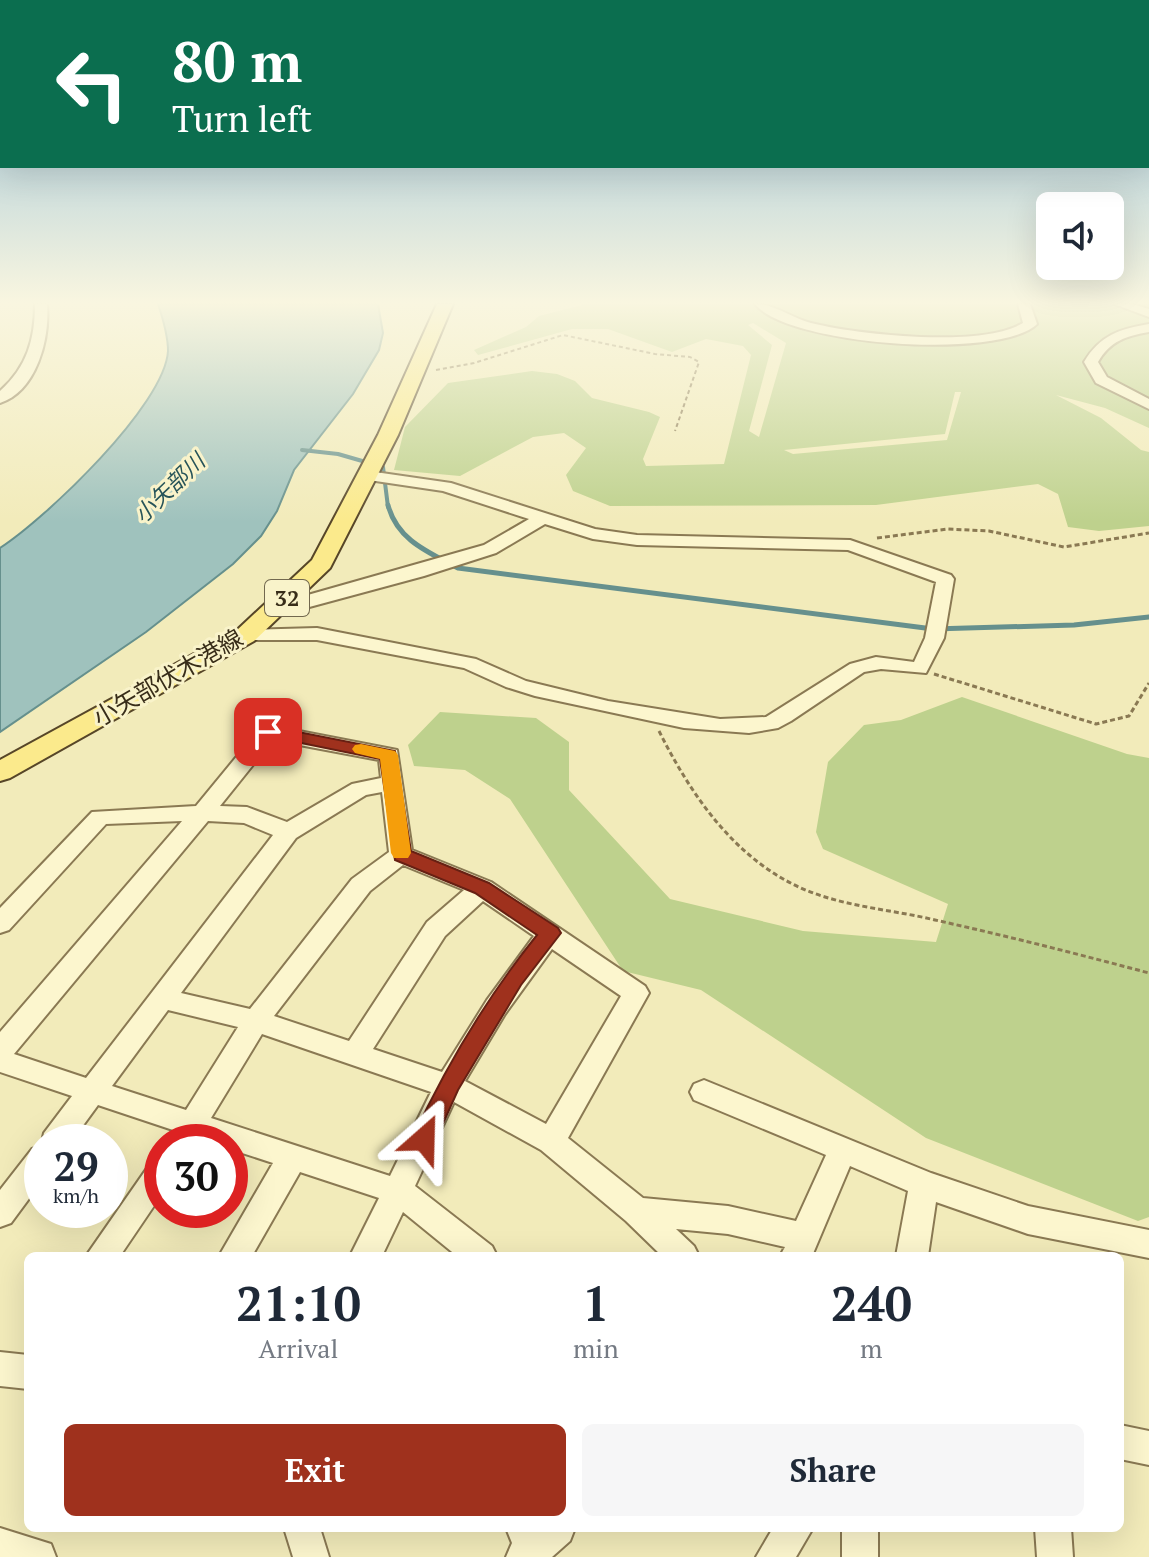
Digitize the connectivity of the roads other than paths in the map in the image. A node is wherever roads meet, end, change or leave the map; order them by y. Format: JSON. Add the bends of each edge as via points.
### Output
{"nodes":[{"id":1,"x":22,"y":377,"type":"edge"},
{"id":2,"x":415,"y":377,"type":"edge"},
{"id":3,"x":1099,"y":377,"type":"edge"},
{"id":4,"x":0,"y":399,"type":"edge"},
{"id":5,"x":1149,"y":405,"type":"edge"},
{"id":6,"x":368,"y":476,"type":"junction"},
{"id":7,"x":541,"y":519,"type":"junction"},
{"id":8,"x":276,"y":610,"type":"junction"},
{"id":9,"x":245,"y":636,"type":"junction"},
{"id":10,"x":0,"y":772,"type":"edge"},
{"id":11,"x":392,"y":783,"type":"junction"},
{"id":12,"x":202,"y":813,"type":"junction"},
{"id":13,"x":288,"y":832,"type":"junction"},
{"id":14,"x":401,"y":855,"type":"junction"},
{"id":15,"x":482,"y":888,"type":"junction"},
{"id":16,"x":0,"y":924,"type":"edge"},
{"id":17,"x":550,"y":933,"type":"junction"},
{"id":18,"x":163,"y":999,"type":"junction"},
{"id":19,"x":256,"y":1021,"type":"junction"},
{"id":20,"x":0,"y":1051,"type":"edge"},
{"id":21,"x":355,"y":1054,"type":"junction"},
{"id":22,"x":0,"y":1061,"type":"edge"},
{"id":23,"x":449,"y":1086,"type":"junction"},
{"id":24,"x":92,"y":1092,"type":"junction"},
{"id":25,"x":704,"y":1092,"type":"dead end"},
{"id":26,"x":68,"y":1124,"type":"edge"},
{"id":27,"x":166,"y":1124,"type":"edge"},
{"id":28,"x":193,"y":1124,"type":"edge"},
{"id":29,"x":551,"y":1141,"type":"junction"},
{"id":30,"x":248,"y":1147,"type":"edge"},
{"id":31,"x":843,"y":1149,"type":"junction"},
{"id":32,"x":293,"y":1157,"type":"junction"},
{"id":33,"x":24,"y":1182,"type":"edge"},
{"id":34,"x":924,"y":1184,"type":"junction"},
{"id":35,"x":400,"y":1192,"type":"junction"},
{"id":36,"x":144,"y":1196,"type":"edge"},
{"id":37,"x":637,"y":1211,"type":"junction"},
{"id":38,"x":0,"y":1213,"type":"edge"},
{"id":39,"x":1149,"y":1244,"type":"edge"},
{"id":40,"x":800,"y":1247,"type":"edge"},
{"id":41,"x":105,"y":1252,"type":"edge"},
{"id":42,"x":237,"y":1252,"type":"edge"},
{"id":43,"x":368,"y":1252,"type":"edge"},
{"id":44,"x":476,"y":1252,"type":"edge"},
{"id":45,"x":679,"y":1252,"type":"edge"},
{"id":46,"x":913,"y":1252,"type":"edge"},
{"id":47,"x":1124,"y":1443,"type":"edge"},
{"id":48,"x":1149,"y":1448,"type":"edge"},
{"id":49,"x":303,"y":1532,"type":"edge"},
{"id":50,"x":792,"y":1532,"type":"edge"},
{"id":51,"x":860,"y":1532,"type":"edge"},
{"id":52,"x":1053,"y":1532,"type":"edge"},
{"id":53,"x":0,"y":1546,"type":"edge"},
{"id":54,"x":38,"y":1557,"type":"edge"},
{"id":55,"x":311,"y":1557,"type":"edge"},
{"id":56,"x":774,"y":1557,"type":"edge"},
{"id":57,"x":860,"y":1557,"type":"edge"},
{"id":58,"x":1055,"y":1557,"type":"edge"}],
"edges":[{"from":1,"to":4,"type":"street"},
{"from":2,"to":6,"type":"main road","name":"小矢部伏木港線","number":"32"},
{"from":3,"to":5,"type":"street"},
{"from":6,"to":7,"type":"street","via":[[445,486]]},
{"from":6,"to":8,"type":"main road","name":"小矢部伏木港線","number":"32","via":[[322,563]]},
{"from":7,"to":8,"type":"street","via":[[490,549]]},
{"from":7,"to":9,"type":"street","via":[[637,540],[850,545],[945,579],[939,619],[919,669],[872,663],[850,671],[770,723],[742,727],[653,717],[515,684],[469,663],[317,634]]},
{"from":8,"to":9,"type":"main road","name":"小矢部伏木港線","number":"32"},
{"from":9,"to":10,"type":"main road","name":"小矢部伏木港線","number":"32"},
{"from":11,"to":12,"type":"street","via":[[389,755],[268,732]]},
{"from":11,"to":13,"type":"street","via":[[360,789]]},
{"from":11,"to":14,"type":"street"},
{"from":12,"to":13,"type":"street","via":[[247,815]]},
{"from":12,"to":16,"type":"street","via":[[100,817]]},
{"from":12,"to":20,"type":"street"},
{"from":13,"to":18,"type":"street"},
{"from":14,"to":15,"type":"street"},
{"from":14,"to":19,"type":"street","via":[[361,885]]},
{"from":15,"to":17,"type":"street"},
{"from":15,"to":21,"type":"street","via":[[436,929]]},
{"from":17,"to":23,"type":"street","via":[[514,979]]},
{"from":17,"to":29,"type":"street","via":[[636,993]]},
{"from":18,"to":19,"type":"street"},
{"from":18,"to":24,"type":"street"},
{"from":19,"to":21,"type":"street"},
{"from":19,"to":28,"type":"street"},
{"from":21,"to":23,"type":"street"},
{"from":22,"to":24,"type":"street"},
{"from":23,"to":29,"type":"street"},
{"from":23,"to":35,"type":"street"},
{"from":24,"to":26,"type":"street"},
{"from":24,"to":27,"type":"street"},
{"from":25,"to":31,"type":"street"},
{"from":29,"to":37,"type":"street"},
{"from":30,"to":32,"type":"street"},
{"from":31,"to":34,"type":"street"},
{"from":31,"to":40,"type":"street"},
{"from":32,"to":35,"type":"street"},
{"from":32,"to":42,"type":"street"},
{"from":33,"to":38,"type":"street"},
{"from":34,"to":39,"type":"street","via":[[1028,1220]]},
{"from":34,"to":46,"type":"street"},
{"from":35,"to":43,"type":"street"},
{"from":35,"to":44,"type":"street"},
{"from":36,"to":41,"type":"street"},
{"from":37,"to":40,"type":"street","via":[[728,1220]]},
{"from":37,"to":45,"type":"street"},
{"from":47,"to":48,"type":"street"},
{"from":49,"to":55,"type":"street"},
{"from":50,"to":56,"type":"street"},
{"from":51,"to":57,"type":"street"},
{"from":52,"to":58,"type":"street"},
{"from":53,"to":54,"type":"street"}]}
